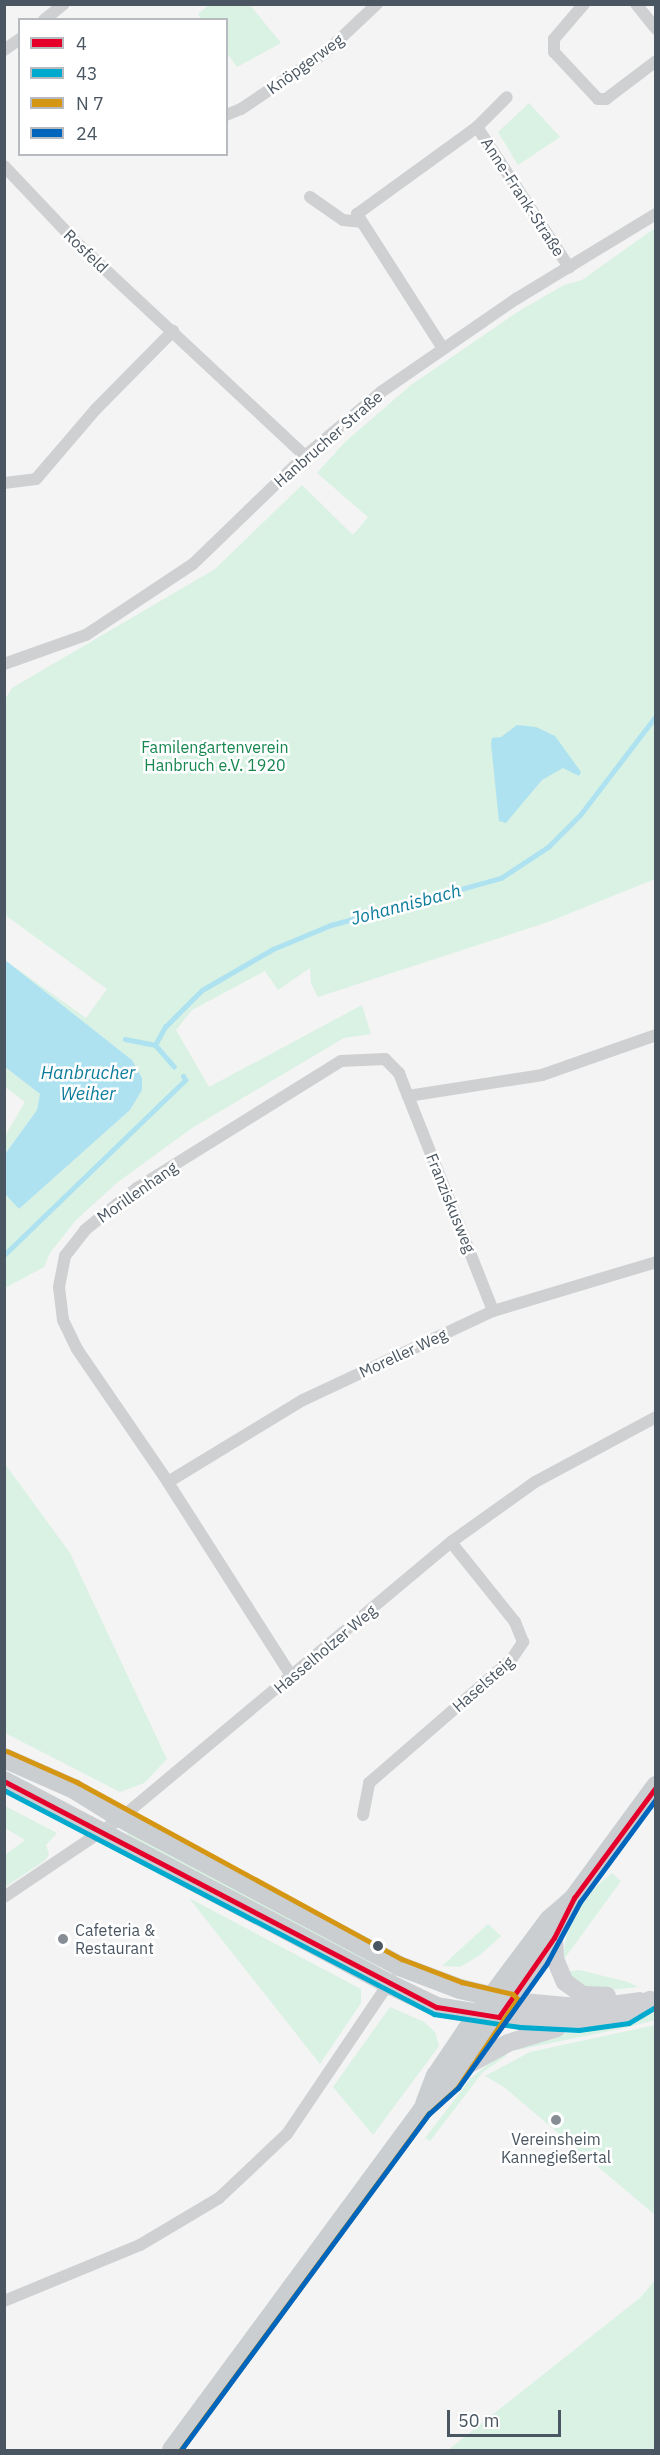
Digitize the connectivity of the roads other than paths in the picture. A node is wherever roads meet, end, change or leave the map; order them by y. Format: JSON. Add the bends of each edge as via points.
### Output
{"nodes":[{"id":1,"x":64,"y":4,"type":"edge"},
{"id":2,"x":377,"y":4,"type":"edge"},
{"id":3,"x":584,"y":4,"type":"edge"},
{"id":4,"x":636,"y":4,"type":"edge"},
{"id":5,"x":46,"y":18,"type":"edge"},
{"id":6,"x":656,"y":29,"type":"edge"},
{"id":7,"x":18,"y":40,"type":"edge"},
{"id":8,"x":4,"y":50,"type":"edge"},
{"id":9,"x":656,"y":61,"type":"edge"},
{"id":10,"x":507,"y":97,"type":"dead end"},
{"id":11,"x":228,"y":114,"type":"edge"},
{"id":12,"x":477,"y":127,"type":"junction"},
{"id":13,"x":4,"y":166,"type":"edge"},
{"id":14,"x":310,"y":197,"type":"dead end"},
{"id":15,"x":656,"y":214,"type":"edge"},
{"id":16,"x":362,"y":222,"type":"junction"},
{"id":17,"x":568,"y":267,"type":"junction"},
{"id":18,"x":173,"y":331,"type":"junction"},
{"id":19,"x":442,"y":347,"type":"junction"},
{"id":20,"x":305,"y":456,"type":"junction"},
{"id":21,"x":4,"y":483,"type":"edge"},
{"id":22,"x":4,"y":664,"type":"edge"},
{"id":23,"x":656,"y":1035,"type":"edge"},
{"id":24,"x":408,"y":1096,"type":"junction"},
{"id":25,"x":656,"y":1262,"type":"edge"},
{"id":26,"x":494,"y":1311,"type":"junction"},
{"id":27,"x":656,"y":1417,"type":"edge"},
{"id":28,"x":168,"y":1482,"type":"junction"},
{"id":29,"x":451,"y":1542,"type":"junction"},
{"id":30,"x":292,"y":1677,"type":"junction"},
{"id":31,"x":4,"y":1758,"type":"edge"},
{"id":32,"x":4,"y":1781,"type":"edge"},
{"id":33,"x":656,"y":1786,"type":"edge"},
{"id":34,"x":363,"y":1815,"type":"dead end"},
{"id":35,"x":121,"y":1818,"type":"junction"},
{"id":36,"x":101,"y":1831,"type":"junction"},
{"id":37,"x":4,"y":1897,"type":"edge"},
{"id":38,"x":574,"y":1898,"type":"junction"},
{"id":39,"x":554,"y":1938,"type":"junction"},
{"id":40,"x":399,"y":1966,"type":"junction"},
{"id":41,"x":388,"y":1984,"type":"junction"},
{"id":42,"x":492,"y":1996,"type":"junction"},
{"id":43,"x":650,"y":2000,"type":"edge"},
{"id":44,"x":505,"y":2009,"type":"junction"},
{"id":45,"x":479,"y":2014,"type":"junction"},
{"id":46,"x":579,"y":2023,"type":"junction"},
{"id":47,"x":462,"y":2068,"type":"junction"},
{"id":48,"x":423,"y":2109,"type":"junction"},
{"id":49,"x":4,"y":2301,"type":"edge"},
{"id":50,"x":172,"y":2451,"type":"edge"}],
"edges":[{"from":1,"to":5,"type":"street"},
{"from":2,"to":11,"type":"street","name":"Knöpgerweg","via":[[326,52],[241,110]]},
{"from":3,"to":9,"type":"street","via":[[554,39],[554,52],[598,99],[606,99]]},
{"from":4,"to":6,"type":"street"},
{"from":7,"to":8,"type":"street"},
{"from":10,"to":12,"type":"street","name":"Anne-Frank-Straße"},
{"from":12,"to":16,"type":"street","name":"Anne-Frank-Straße","via":[[365,205],[357,214]]},
{"from":12,"to":17,"type":"street","name":"Anne-Frank-Straße"},
{"from":13,"to":18,"type":"street","name":"Rosfeld","via":[[72,238]]},
{"from":14,"to":16,"type":"street","via":[[343,219]]},
{"from":15,"to":17,"type":"street","name":"Hanbrucher Straße"},
{"from":16,"to":19,"type":"street"},
{"from":17,"to":19,"type":"street","name":"Hanbrucher Straße"},
{"from":18,"to":20,"type":"street","name":"Rosfeld"},
{"from":18,"to":21,"type":"street","via":[[96,409],[36,479]]},
{"from":19,"to":20,"type":"street","name":"Hanbrucher Straße"},
{"from":20,"to":22,"type":"street","name":"Hanbrucher Straße","via":[[193,564],[86,635]]},
{"from":23,"to":24,"type":"street","via":[[542,1074]]},
{"from":24,"to":26,"type":"street","name":"Franziskusweg"},
{"from":24,"to":28,"type":"street","name":"Morillenhang","via":[[399,1073],[384,1059],[340,1061],[137,1188],[85,1230],[65,1256],[59,1287],[63,1320],[76,1349]]},
{"from":25,"to":26,"type":"street","name":"Moreller Weg"},
{"from":26,"to":28,"type":"street","name":"Moreller Weg","via":[[303,1400]]},
{"from":27,"to":29,"type":"street","name":"Hasselholzer Weg","via":[[535,1482]]},
{"from":28,"to":30,"type":"street","name":"Morillenhang"},
{"from":29,"to":30,"type":"street","name":"Hasselholzer Weg"},
{"from":29,"to":34,"type":"street","name":"Haselsteig","via":[[515,1622],[523,1642],[512,1660],[369,1783]]},
{"from":30,"to":35,"type":"street","name":"Hasselholzer Weg"},
{"from":31,"to":35,"type":"main road","via":[[74,1789]]},
{"from":32,"to":36,"type":"main road"},
{"from":33,"to":38,"type":"main road"},
{"from":35,"to":36,"type":"street","name":"Hasselholzer Weg"},
{"from":35,"to":40,"type":"main road"},
{"from":36,"to":37,"type":"street","name":"Hasselholzer Weg"},
{"from":36,"to":41,"type":"main road"},
{"from":38,"to":39,"type":"main road"},
{"from":38,"to":42,"type":"main road","via":[[549,1920]]},
{"from":39,"to":43,"type":"main road","via":[[559,1972],[573,1989],[583,1995]]},
{"from":39,"to":44,"type":"main road"},
{"from":40,"to":41,"type":"street"},
{"from":40,"to":42,"type":"main road","via":[[460,1989]]},
{"from":41,"to":45,"type":"main road","via":[[437,2007]]},
{"from":41,"to":49,"type":"street","via":[[286,2134],[219,2198],[140,2245]]},
{"from":42,"to":44,"type":"main road"},
{"from":42,"to":45,"type":"main road"},
{"from":43,"to":44,"type":"main road","via":[[589,2008]]},
{"from":43,"to":46,"type":"main road","via":[[626,2016]]},
{"from":44,"to":45,"type":"main road"},
{"from":44,"to":46,"type":"main road"},
{"from":44,"to":47,"type":"main road"},
{"from":45,"to":48,"type":"main road","via":[[436,2076]]},
{"from":46,"to":47,"type":"main road","via":[[525,2036]]},
{"from":47,"to":48,"type":"main road","via":[[452,2084]]},
{"from":48,"to":50,"type":"main road"}]}
